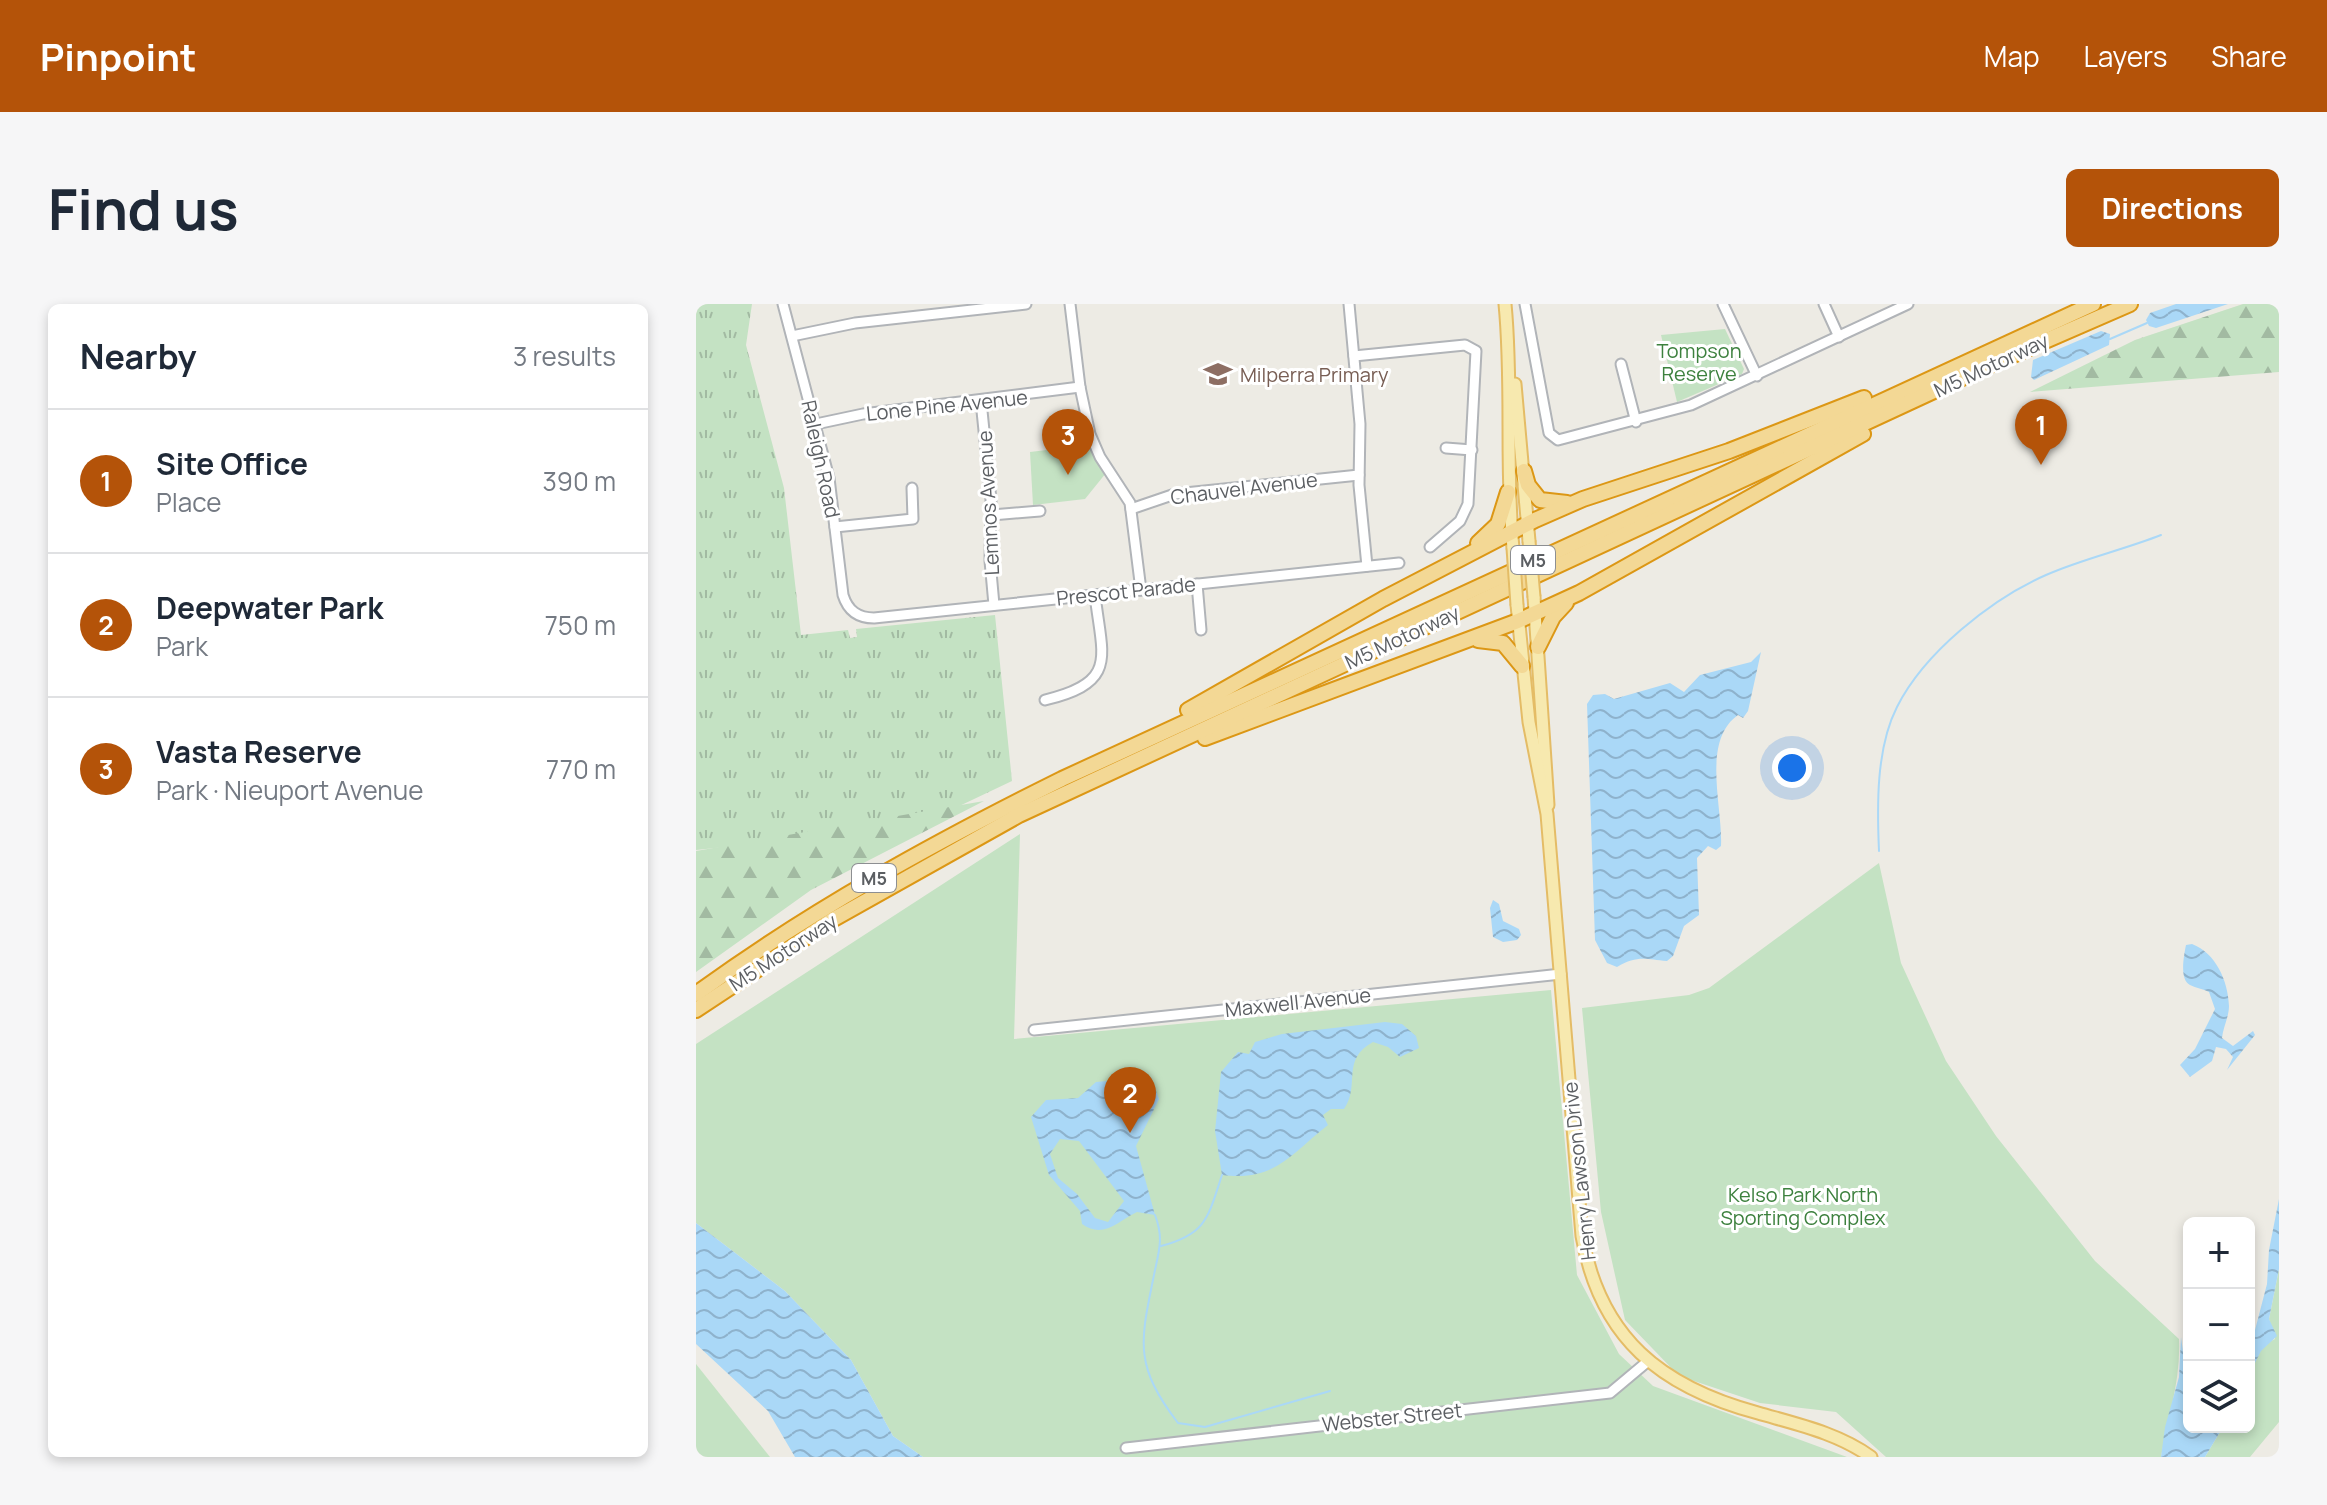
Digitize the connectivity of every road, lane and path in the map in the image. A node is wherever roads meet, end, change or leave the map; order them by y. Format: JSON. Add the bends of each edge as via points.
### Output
{"nodes":[{"id":1,"x":783,"y":304,"type":"edge"},
{"id":2,"x":1025,"y":304,"type":"edge"},
{"id":3,"x":1070,"y":304,"type":"edge"},
{"id":4,"x":1349,"y":304,"type":"edge"},
{"id":5,"x":1505,"y":304,"type":"edge"},
{"id":6,"x":1525,"y":304,"type":"edge"},
{"id":7,"x":1723,"y":304,"type":"edge"},
{"id":8,"x":1824,"y":304,"type":"edge"},
{"id":9,"x":1908,"y":304,"type":"edge"},
{"id":10,"x":2093,"y":304,"type":"edge"},
{"id":11,"x":2130,"y":304,"type":"edge"},
{"id":12,"x":2031,"y":331,"type":"junction"},
{"id":13,"x":792,"y":336,"type":"junction"},
{"id":14,"x":1839,"y":337,"type":"junction"},
{"id":15,"x":1354,"y":356,"type":"junction"},
{"id":16,"x":1621,"y":364,"type":"dead end"},
{"id":17,"x":1990,"y":365,"type":"junction"},
{"id":18,"x":1511,"y":376,"type":"junction"},
{"id":19,"x":1757,"y":376,"type":"junction"},
{"id":20,"x":1080,"y":387,"type":"junction"},
{"id":21,"x":981,"y":401,"type":"junction"},
{"id":22,"x":1636,"y":422,"type":"junction"},
{"id":23,"x":816,"y":424,"type":"junction"},
{"id":24,"x":1446,"y":448,"type":"dead end"},
{"id":25,"x":1472,"y":450,"type":"junction"},
{"id":26,"x":1524,"y":471,"type":"junction"},
{"id":27,"x":1359,"y":475,"type":"junction"},
{"id":28,"x":912,"y":488,"type":"dead end"},
{"id":29,"x":1508,"y":492,"type":"junction"},
{"id":30,"x":1583,"y":499,"type":"junction"},
{"id":31,"x":1131,"y":509,"type":"junction"},
{"id":32,"x":1040,"y":511,"type":"dead end"},
{"id":33,"x":992,"y":515,"type":"junction"},
{"id":34,"x":1528,"y":524,"type":"junction"},
{"id":35,"x":835,"y":527,"type":"junction"},
{"id":36,"x":1511,"y":532,"type":"junction"},
{"id":37,"x":1430,"y":547,"type":"dead end"},
{"id":38,"x":1463,"y":556,"type":"junction"},
{"id":39,"x":1399,"y":563,"type":"dead end"},
{"id":40,"x":1367,"y":566,"type":"junction"},
{"id":41,"x":1197,"y":584,"type":"junction"},
{"id":42,"x":1141,"y":590,"type":"junction"},
{"id":43,"x":1579,"y":593,"type":"junction"},
{"id":44,"x":1095,"y":595,"type":"junction"},
{"id":45,"x":994,"y":605,"type":"junction"},
{"id":46,"x":1535,"y":605,"type":"junction"},
{"id":47,"x":854,"y":613,"type":"joint"},
{"id":48,"x":1518,"y":621,"type":"junction"},
{"id":49,"x":1201,"y":630,"type":"dead end"},
{"id":50,"x":1472,"y":640,"type":"junction"},
{"id":51,"x":1538,"y":647,"type":"junction"},
{"id":52,"x":1522,"y":666,"type":"junction"},
{"id":53,"x":1045,"y":700,"type":"dead end"},
{"id":54,"x":1062,"y":779,"type":"junction"},
{"id":55,"x":1041,"y":805,"type":"junction"},
{"id":56,"x":1547,"y":814,"type":"junction"},
{"id":57,"x":1561,"y":974,"type":"junction"},
{"id":58,"x":696,"y":994,"type":"edge"},
{"id":59,"x":696,"y":1010,"type":"edge"},
{"id":60,"x":1034,"y":1030,"type":"dead end"},
{"id":61,"x":1647,"y":1362,"type":"junction"},
{"id":62,"x":1126,"y":1448,"type":"dead end"},
{"id":63,"x":1871,"y":1457,"type":"edge"}],
"edges":[{"from":1,"to":13,"type":"street","name":"Raleigh Road"},
{"from":2,"to":13,"type":"street","via":[[843,324]]},
{"from":3,"to":20,"type":"street"},
{"from":4,"to":15,"type":"street"},
{"from":5,"to":18,"type":"main road","name":"Henry Lawson Drive"},
{"from":6,"to":22,"type":"street","via":[[1549,433],[1558,440]]},
{"from":7,"to":19,"type":"street"},
{"from":8,"to":14,"type":"street"},
{"from":9,"to":14,"type":"street"},
{"from":10,"to":12,"type":"highway","name":"M5 Motorway","number":"M5"},
{"from":11,"to":17,"type":"highway","name":"M5 Motorway","number":"M5"},
{"from":12,"to":30,"type":"highway","via":[[1729,451]]},
{"from":12,"to":54,"type":"highway","name":"M5 Motorway","number":"M5"},
{"from":13,"to":23,"type":"street","name":"Raleigh Road"},
{"from":14,"to":19,"type":"street"},
{"from":15,"to":25,"type":"street","via":[[1471,346],[1477,357]]},
{"from":15,"to":27,"type":"street"},
{"from":16,"to":22,"type":"street"},
{"from":17,"to":43,"type":"highway"},
{"from":17,"to":55,"type":"highway","name":"M5 Motorway","number":"M5"},
{"from":18,"to":26,"type":"main road","name":"Henry Lawson Drive"},
{"from":18,"to":29,"type":"main road","name":"Henry Lawson Drive"},
{"from":19,"to":22,"type":"street"},
{"from":20,"to":21,"type":"street","name":"Lone Pine Avenue"},
{"from":20,"to":31,"type":"street","via":[[1093,442]]},
{"from":21,"to":23,"type":"street","name":"Lone Pine Avenue"},
{"from":21,"to":33,"type":"street","name":"Lemnos Avenue"},
{"from":23,"to":35,"type":"street","name":"Raleigh Road"},
{"from":24,"to":25,"type":"street"},
{"from":25,"to":37,"type":"street","via":[[1463,516]]},
{"from":26,"to":30,"type":"highway","via":[[1540,500]]},
{"from":26,"to":34,"type":"main road","name":"Henry Lawson Drive"},
{"from":27,"to":31,"type":"street","name":"Chauvel Avenue","via":[[1175,494]]},
{"from":27,"to":40,"type":"street"},
{"from":28,"to":35,"type":"street","via":[[914,522]]},
{"from":29,"to":36,"type":"main road","name":"Henry Lawson Drive"},
{"from":29,"to":38,"type":"highway","via":[[1498,524]]},
{"from":30,"to":34,"type":"highway"},
{"from":31,"to":42,"type":"street"},
{"from":32,"to":33,"type":"street"},
{"from":33,"to":45,"type":"street","name":"Lemnos Avenue"},
{"from":34,"to":36,"type":"highway"},
{"from":34,"to":46,"type":"main road","name":"Henry Lawson Drive","bridge":true},
{"from":35,"to":47,"type":"street","name":"Raleigh Road","via":[[843,595]]},
{"from":36,"to":38,"type":"highway"},
{"from":36,"to":48,"type":"main road","name":"Henry Lawson Drive","bridge":true},
{"from":38,"to":54,"type":"highway"},
{"from":39,"to":40,"type":"street","name":"Prescot Parade"},
{"from":40,"to":41,"type":"street","name":"Prescot Parade"},
{"from":41,"to":42,"type":"street","name":"Prescot Parade"},
{"from":41,"to":49,"type":"street"},
{"from":42,"to":44,"type":"street","name":"Prescot Parade"},
{"from":43,"to":46,"type":"highway"},
{"from":43,"to":51,"type":"highway","via":[[1553,617]]},
{"from":44,"to":45,"type":"street","name":"Prescot Parade"},
{"from":44,"to":53,"type":"street","via":[[1100,672],[1085,685]]},
{"from":45,"to":47,"type":"street","name":"Prescot Parade","via":[[874,618]]},
{"from":46,"to":48,"type":"highway"},
{"from":46,"to":51,"type":"main road","name":"Henry Lawson Drive"},
{"from":48,"to":50,"type":"highway"},
{"from":48,"to":52,"type":"main road","name":"Henry Lawson Drive"},
{"from":50,"to":52,"type":"highway","via":[[1503,643]]},
{"from":50,"to":55,"type":"highway","via":[[1253,719]]},
{"from":51,"to":56,"type":"main road","name":"Henry Lawson Drive"},
{"from":52,"to":56,"type":"main road","name":"Henry Lawson Drive"},
{"from":54,"to":58,"type":"highway","name":"M5 Motorway","number":"M5","via":[[891,868]]},
{"from":55,"to":59,"type":"highway","name":"M5 Motorway","number":"M5","via":[[867,899]]},
{"from":56,"to":57,"type":"main road","name":"Henry Lawson Drive"},
{"from":57,"to":60,"type":"street","name":"Maxwell Avenue"},
{"from":57,"to":61,"type":"main road","name":"Henry Lawson Drive","via":[[1586,1259],[1616,1327]]},
{"from":61,"to":62,"type":"street","name":"Webster Street","via":[[1610,1393]]},
{"from":61,"to":63,"type":"main road","name":"Henry Lawson Drive","via":[[1700,1395],[1818,1432]]}]}
